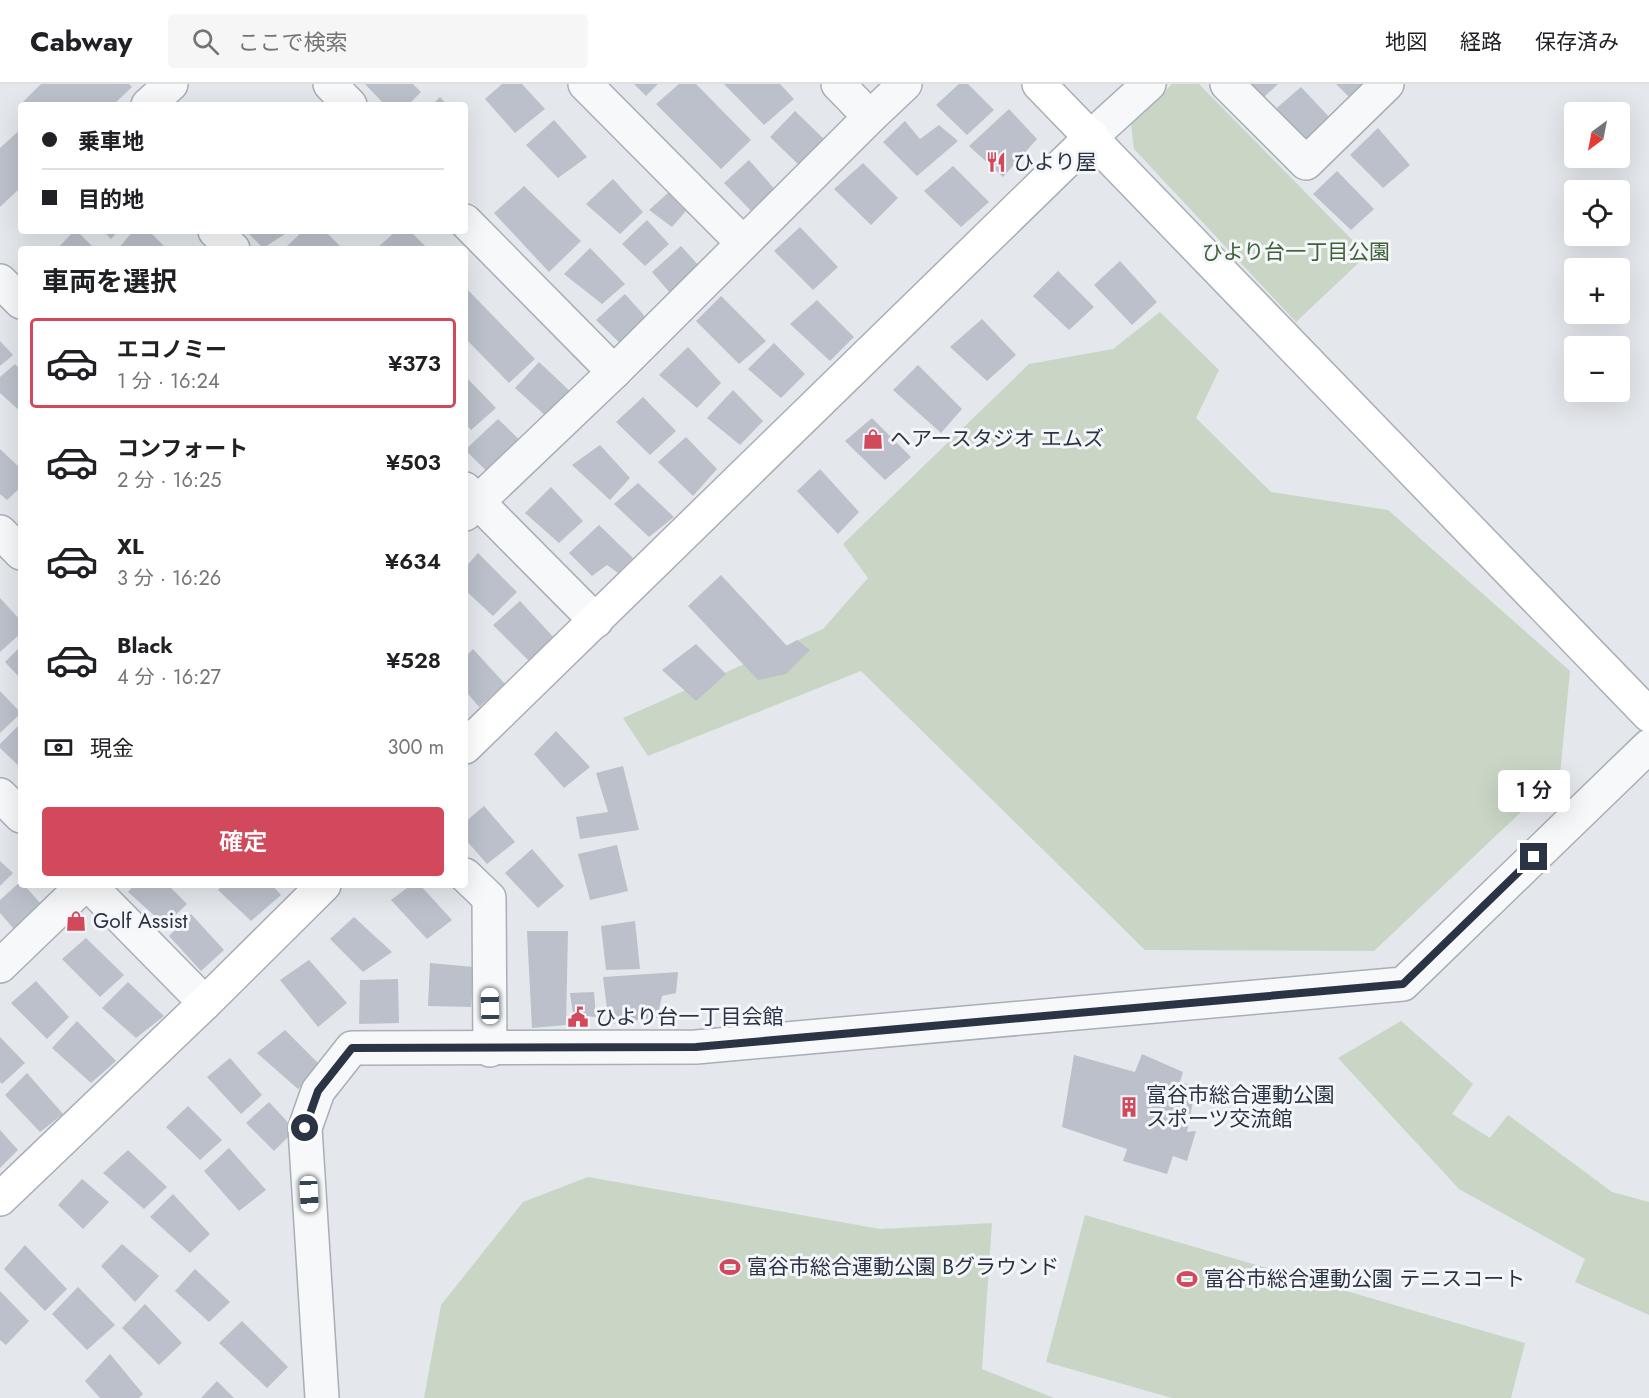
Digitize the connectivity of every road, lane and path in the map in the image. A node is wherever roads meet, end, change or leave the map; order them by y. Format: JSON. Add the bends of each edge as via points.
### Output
{"nodes":[{"id":1,"x":171,"y":84,"type":"edge"},
{"id":2,"x":330,"y":84,"type":"edge"},
{"id":3,"x":585,"y":84,"type":"edge"},
{"id":4,"x":838,"y":84,"type":"edge"},
{"id":5,"x":905,"y":84,"type":"edge"},
{"id":6,"x":1039,"y":84,"type":"edge"},
{"id":7,"x":1149,"y":84,"type":"edge"},
{"id":8,"x":1227,"y":84,"type":"edge"},
{"id":9,"x":1387,"y":84,"type":"edge"},
{"id":10,"x":151,"y":102,"type":"edge"},
{"id":11,"x":347,"y":102,"type":"edge"},
{"id":12,"x":870,"y":117,"type":"junction"},
{"id":13,"x":1092,"y":136,"type":"junction"},
{"id":14,"x":468,"y":224,"type":"edge"},
{"id":15,"x":218,"y":234,"type":"edge"},
{"id":16,"x":742,"y":242,"type":"junction"},
{"id":17,"x":230,"y":246,"type":"edge"},
{"id":18,"x":0,"y":281,"type":"edge"},
{"id":19,"x":18,"y":299,"type":"edge"},
{"id":20,"x":614,"y":372,"type":"junction"},
{"id":21,"x":469,"y":501,"type":"edge"},
{"id":22,"x":0,"y":532,"type":"edge"},
{"id":23,"x":18,"y":550,"type":"edge"},
{"id":24,"x":596,"y":621,"type":"junction"},
{"id":25,"x":1649,"y":715,"type":"edge"},
{"id":26,"x":468,"y":744,"type":"edge"},
{"id":27,"x":1649,"y":746,"type":"edge"},
{"id":28,"x":0,"y":795,"type":"edge"},
{"id":29,"x":18,"y":813,"type":"edge"},
{"id":30,"x":468,"y":878,"type":"edge"},
{"id":31,"x":81,"y":888,"type":"edge"},
{"id":32,"x":92,"y":888,"type":"edge"},
{"id":33,"x":321,"y":888,"type":"edge"},
{"id":34,"x":0,"y":966,"type":"edge"},
{"id":35,"x":205,"y":1004,"type":"junction"},
{"id":36,"x":490,"y":1050,"type":"junction"},
{"id":37,"x":0,"y":1199,"type":"edge"},
{"id":38,"x":322,"y":1398,"type":"edge"}],
"edges":[{"from":1,"to":10,"type":"street"},
{"from":2,"to":11,"type":"street"},
{"from":3,"to":16,"type":"street"},
{"from":4,"to":12,"type":"street"},
{"from":5,"to":12,"type":"street"},
{"from":6,"to":13,"type":"street"},
{"from":7,"to":13,"type":"street"},
{"from":8,"to":9,"type":"street","via":[[1306,163]]},
{"from":12,"to":16,"type":"street"},
{"from":13,"to":24,"type":"street"},
{"from":13,"to":25,"type":"street"},
{"from":14,"to":20,"type":"street"},
{"from":15,"to":17,"type":"street"},
{"from":16,"to":20,"type":"street"},
{"from":18,"to":19,"type":"street"},
{"from":20,"to":21,"type":"street"},
{"from":21,"to":24,"type":"street"},
{"from":22,"to":23,"type":"street"},
{"from":24,"to":26,"type":"street"},
{"from":27,"to":36,"type":"street","via":[[1403,984],[696,1047]]},
{"from":28,"to":29,"type":"street"},
{"from":30,"to":36,"type":"street","via":[[489,898]]},
{"from":31,"to":34,"type":"street"},
{"from":32,"to":35,"type":"street"},
{"from":33,"to":35,"type":"street"},
{"from":35,"to":37,"type":"street"},
{"from":36,"to":38,"type":"street","via":[[352,1048],[318,1091],[305,1128]]}]}
